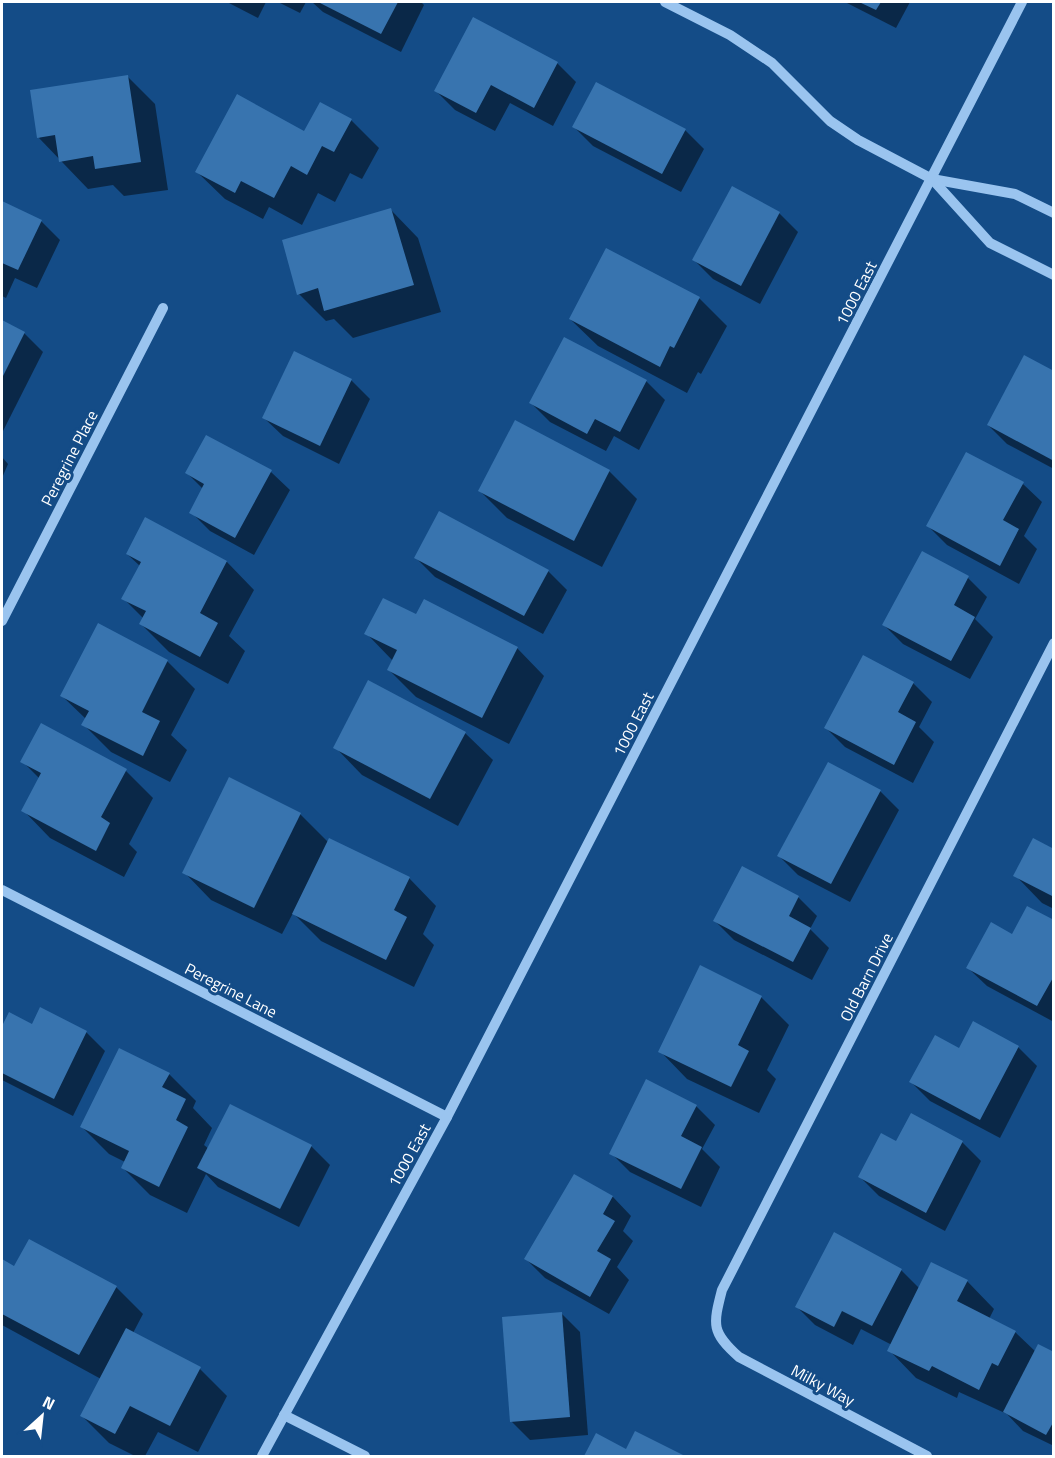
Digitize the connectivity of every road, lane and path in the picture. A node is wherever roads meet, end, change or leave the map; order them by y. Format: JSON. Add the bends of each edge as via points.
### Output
{"nodes":[{"id":1,"x":664,"y":2,"type":"edge"},
{"id":2,"x":1022,"y":2,"type":"edge"},
{"id":3,"x":932,"y":179,"type":"junction"},
{"id":4,"x":1053,"y":213,"type":"edge"},
{"id":5,"x":1053,"y":276,"type":"edge"},
{"id":6,"x":163,"y":308,"type":"dead end"},
{"id":7,"x":2,"y":621,"type":"edge"},
{"id":8,"x":1053,"y":643,"type":"edge"},
{"id":9,"x":2,"y":890,"type":"edge"},
{"id":10,"x":447,"y":1117,"type":"junction"},
{"id":11,"x":715,"y":1328,"type":"joint"},
{"id":12,"x":284,"y":1415,"type":"junction"},
{"id":13,"x":262,"y":1456,"type":"edge"},
{"id":14,"x":365,"y":1456,"type":"edge"},
{"id":15,"x":927,"y":1456,"type":"edge"}],
"edges":[{"from":1,"to":3,"type":"street","via":[[730,35],[772,63],[830,121]]},
{"from":2,"to":3,"type":"street","name":"1000 East"},
{"from":3,"to":4,"type":"street","via":[[1015,194]]},
{"from":3,"to":5,"type":"street","via":[[990,243]]},
{"from":3,"to":10,"type":"street","name":"1000 East"},
{"from":6,"to":7,"type":"street","name":"Peregrine Place"},
{"from":8,"to":11,"type":"street","name":"Old Barn Drive","via":[[722,1290]]},
{"from":9,"to":10,"type":"street","name":"Peregrine Lane"},
{"from":10,"to":12,"type":"street","name":"1000 East"},
{"from":11,"to":15,"type":"street","name":"Milky Way","via":[[739,1357]]},
{"from":12,"to":13,"type":"street","name":"1000 East"},
{"from":12,"to":14,"type":"street"}]}
